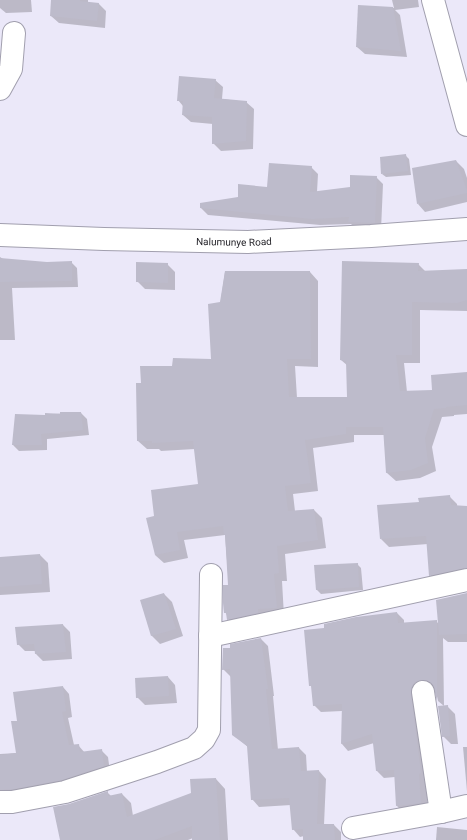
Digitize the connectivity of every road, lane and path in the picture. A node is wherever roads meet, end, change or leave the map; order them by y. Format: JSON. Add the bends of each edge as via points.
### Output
{"nodes":[{"id":1,"x":433,"y":0,"type":"edge"},
{"id":2,"x":14,"y":33,"type":"dead end"},
{"id":3,"x":0,"y":89,"type":"edge"},
{"id":4,"x":467,"y":125,"type":"edge"},
{"id":5,"x":467,"y":229,"type":"edge"},
{"id":6,"x":0,"y":235,"type":"edge"},
{"id":7,"x":211,"y":575,"type":"dead end"},
{"id":8,"x":467,"y":580,"type":"edge"},
{"id":9,"x":210,"y":636,"type":"junction"},
{"id":10,"x":423,"y":692,"type":"dead end"},
{"id":11,"x":0,"y":802,"type":"edge"},
{"id":12,"x":467,"y":806,"type":"edge"},
{"id":13,"x":441,"y":812,"type":"junction"},
{"id":14,"x":353,"y":828,"type":"dead end"}],
"edges":[{"from":1,"to":4,"type":"street"},
{"from":2,"to":3,"type":"street","via":[[11,69]]},
{"from":5,"to":6,"type":"street","name":"Nalumunye Road","via":[[248,242]]},
{"from":7,"to":9,"type":"street"},
{"from":8,"to":9,"type":"street"},
{"from":9,"to":11,"type":"street","via":[[209,730],[194,748],[65,792]]},
{"from":10,"to":13,"type":"street"},
{"from":12,"to":13,"type":"street"},
{"from":13,"to":14,"type":"street"}]}
